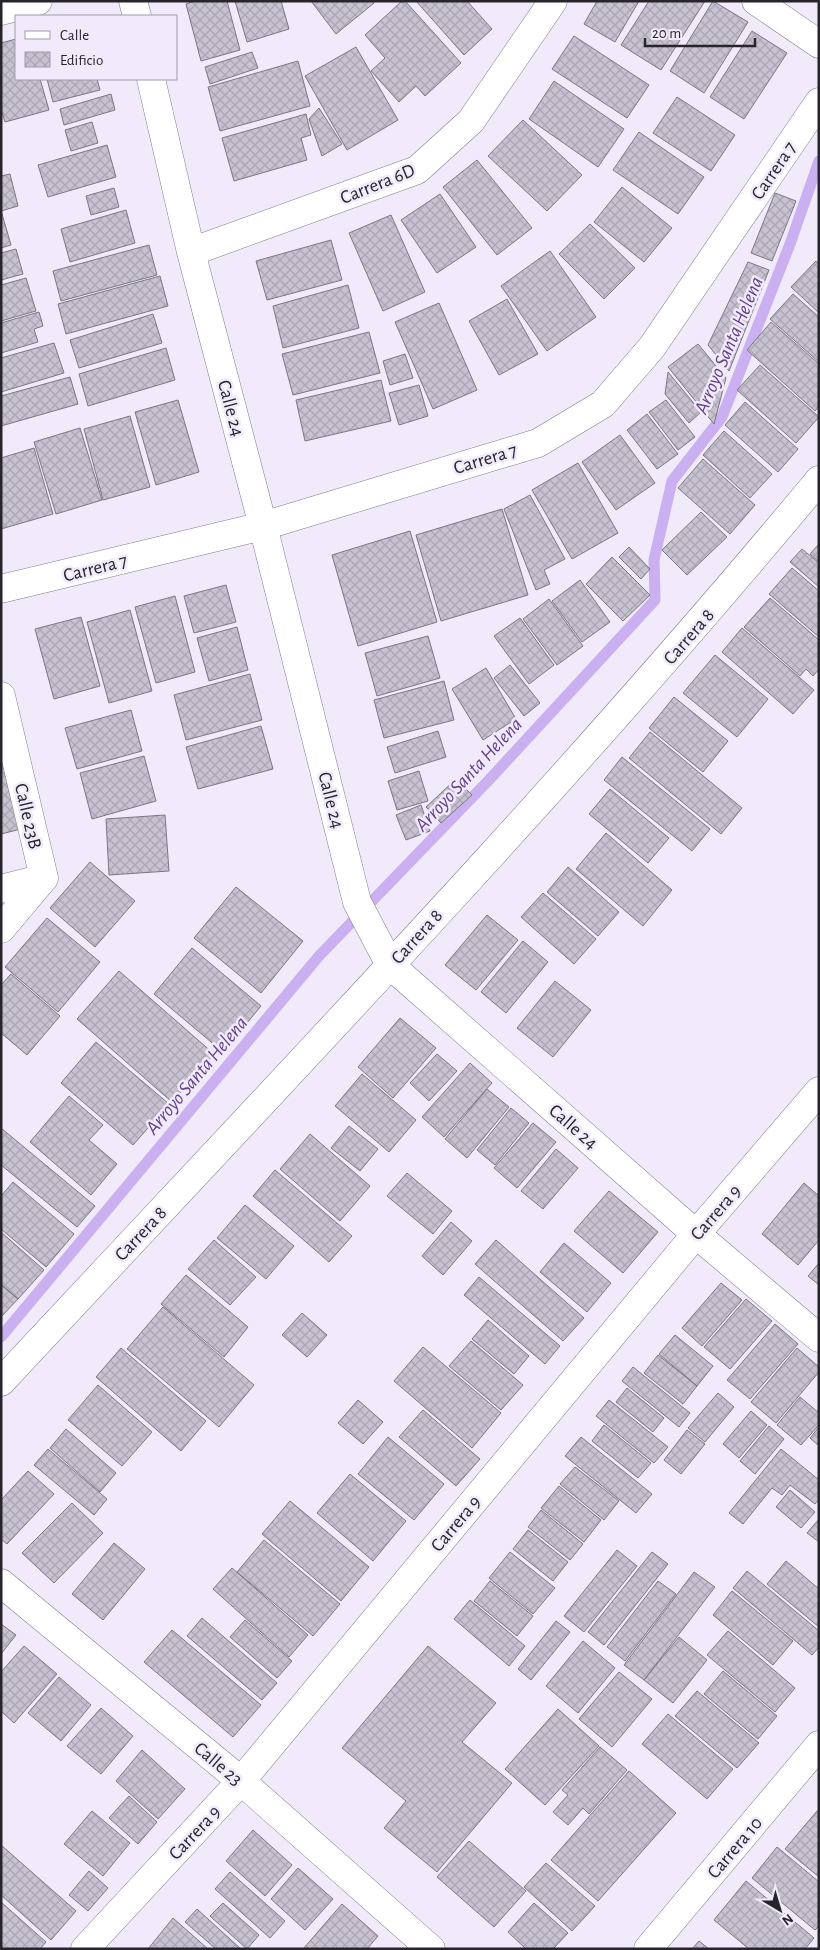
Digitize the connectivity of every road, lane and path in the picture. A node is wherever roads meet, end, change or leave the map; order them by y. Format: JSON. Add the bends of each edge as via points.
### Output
{"nodes":[{"id":1,"x":38,"y":1,"type":"edge"},
{"id":2,"x":134,"y":1,"type":"edge"},
{"id":3,"x":553,"y":1,"type":"edge"},
{"id":4,"x":756,"y":1,"type":"edge"},
{"id":5,"x":1,"y":11,"type":"edge"},
{"id":6,"x":137,"y":15,"type":"edge"},
{"id":7,"x":819,"y":44,"type":"edge"},
{"id":8,"x":151,"y":80,"type":"edge"},
{"id":9,"x":819,"y":102,"type":"edge"},
{"id":10,"x":191,"y":252,"type":"junction"},
{"id":11,"x":819,"y":480,"type":"edge"},
{"id":12,"x":264,"y":526,"type":"junction"},
{"id":13,"x":1,"y":589,"type":"edge"},
{"id":14,"x":1,"y":696,"type":"edge"},
{"id":15,"x":44,"y":878,"type":"junction"},
{"id":16,"x":1,"y":889,"type":"edge"},
{"id":17,"x":1,"y":929,"type":"edge"},
{"id":18,"x":390,"y":965,"type":"junction"},
{"id":19,"x":819,"y":1091,"type":"edge"},
{"id":20,"x":696,"y":1234,"type":"junction"},
{"id":21,"x":819,"y":1338,"type":"edge"},
{"id":22,"x":1,"y":1382,"type":"edge"},
{"id":23,"x":1,"y":1583,"type":"edge"},
{"id":24,"x":819,"y":1745,"type":"edge"},
{"id":25,"x":241,"y":1781,"type":"junction"},
{"id":26,"x":85,"y":1949,"type":"edge"},
{"id":27,"x":431,"y":1949,"type":"edge"},
{"id":28,"x":648,"y":1949,"type":"edge"}],
"edges":[{"from":1,"to":5,"type":"street"},
{"from":2,"to":6,"type":"street"},
{"from":3,"to":10,"type":"street","name":"Carrera 6D","via":[[470,121],[417,170]]},
{"from":4,"to":7,"type":"street"},
{"from":8,"to":10,"type":"street","name":"Calle 24"},
{"from":9,"to":12,"type":"street","name":"Carrera 7","via":[[652,347],[603,404],[538,442]]},
{"from":10,"to":12,"type":"street","name":"Calle 24"},
{"from":11,"to":18,"type":"street","name":"Carrera 8","via":[[649,680]]},
{"from":12,"to":13,"type":"street","name":"Carrera 7"},
{"from":12,"to":18,"type":"street","name":"Calle 24","via":[[357,902]]},
{"from":14,"to":15,"type":"street","name":"Calle 23B"},
{"from":15,"to":16,"type":"street"},
{"from":15,"to":17,"type":"street"},
{"from":18,"to":20,"type":"street","name":"Calle 24"},
{"from":18,"to":22,"type":"street","name":"Carrera 8"},
{"from":19,"to":20,"type":"street","name":"Carrera 9"},
{"from":20,"to":21,"type":"street","name":"Calle 24"},
{"from":20,"to":25,"type":"street","name":"Carrera 9"},
{"from":23,"to":25,"type":"street","name":"Calle 23"},
{"from":24,"to":28,"type":"street","name":"Carrera 10"},
{"from":25,"to":26,"type":"street","name":"Carrera 9"},
{"from":25,"to":27,"type":"street","name":"Calle 23"}]}
